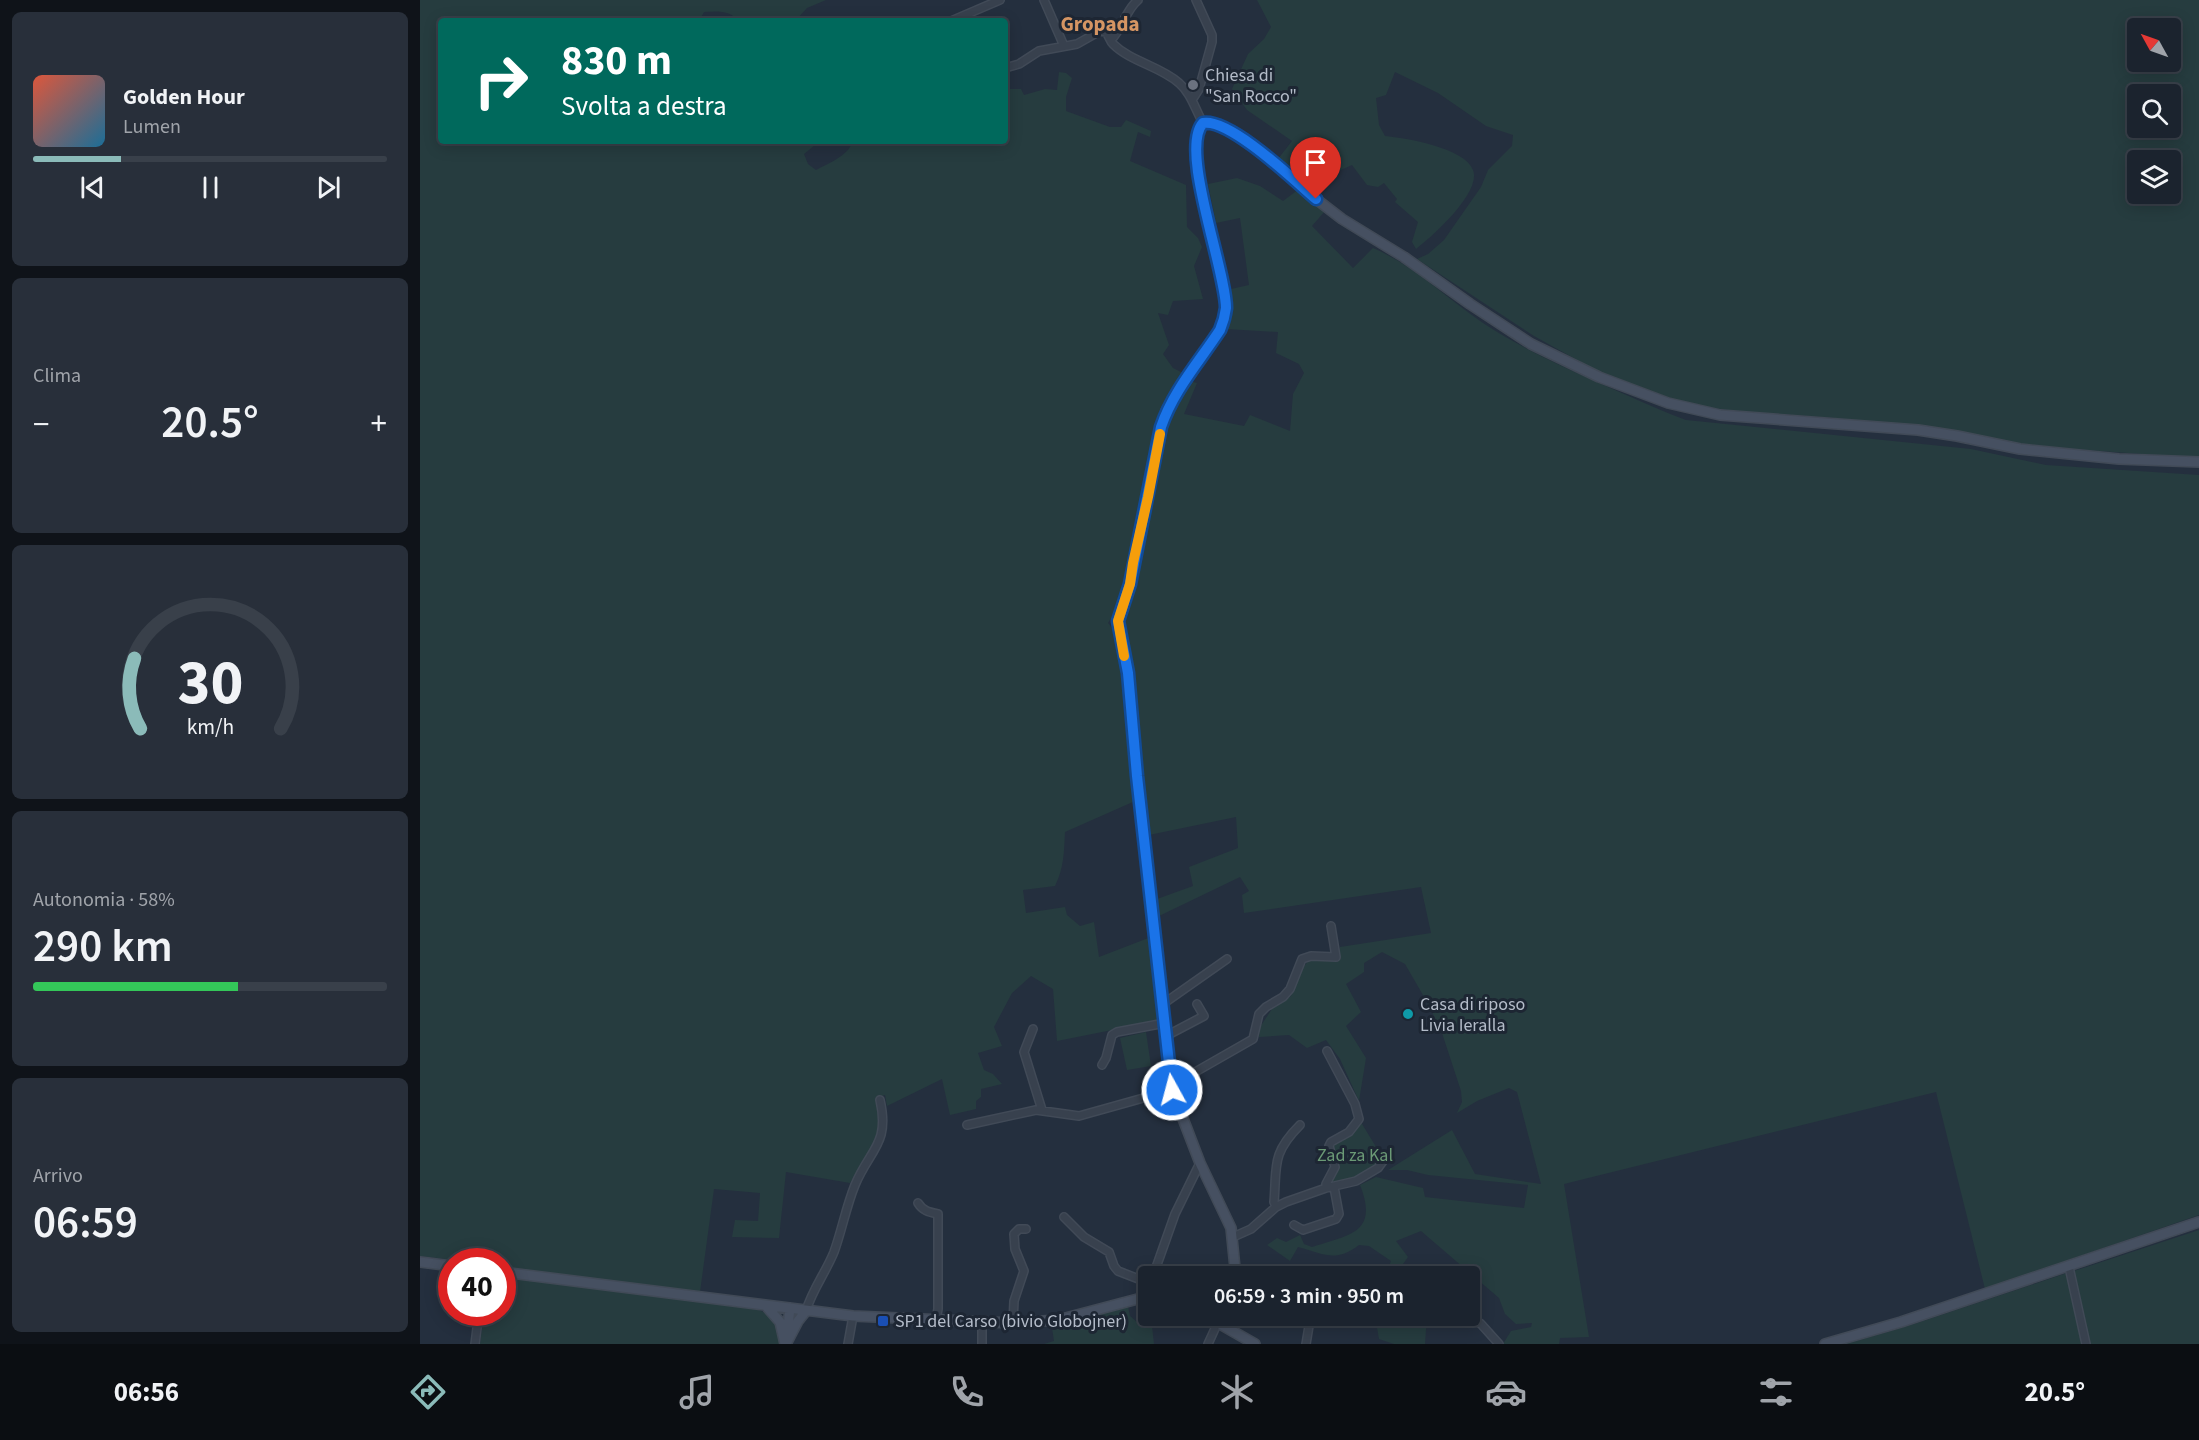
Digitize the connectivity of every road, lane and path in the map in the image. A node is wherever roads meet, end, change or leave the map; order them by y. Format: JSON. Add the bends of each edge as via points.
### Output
{"nodes":[{"id":1,"x":1000,"y":0,"type":"edge"},
{"id":2,"x":1044,"y":0,"type":"edge"},
{"id":3,"x":1138,"y":0,"type":"edge"},
{"id":4,"x":1196,"y":0,"type":"edge"},
{"id":5,"x":958,"y":18,"type":"edge"},
{"id":6,"x":1111,"y":40,"type":"junction"},
{"id":7,"x":1065,"y":46,"type":"junction"},
{"id":8,"x":1008,"y":67,"type":"edge"},
{"id":9,"x":1192,"y":100,"type":"junction"},
{"id":10,"x":1203,"y":123,"type":"junction"},
{"id":11,"x":2199,"y":462,"type":"edge"},
{"id":12,"x":1331,"y":926,"type":"dead end"},
{"id":13,"x":1227,"y":959,"type":"dead end"},
{"id":14,"x":1163,"y":1004,"type":"junction"},
{"id":15,"x":1197,"y":1004,"type":"dead end"},
{"id":16,"x":1165,"y":1023,"type":"junction"},
{"id":17,"x":1033,"y":1029,"type":"dead end"},
{"id":18,"x":1166,"y":1036,"type":"junction"},
{"id":19,"x":1327,"y":1051,"type":"dead end"},
{"id":20,"x":1102,"y":1065,"type":"dead end"},
{"id":21,"x":1172,"y":1086,"type":"junction"},
{"id":22,"x":880,"y":1100,"type":"dead end"},
{"id":23,"x":1042,"y":1110,"type":"junction"},
{"id":24,"x":967,"y":1125,"type":"dead end"},
{"id":25,"x":1300,"y":1125,"type":"dead end"},
{"id":26,"x":1386,"y":1157,"type":"dead end"},
{"id":27,"x":1200,"y":1163,"type":"junction"},
{"id":28,"x":1330,"y":1188,"type":"junction"},
{"id":29,"x":918,"y":1203,"type":"dead end"},
{"id":30,"x":1276,"y":1207,"type":"junction"},
{"id":31,"x":1064,"y":1216,"type":"dead end"},
{"id":32,"x":2199,"y":1222,"type":"edge"},
{"id":33,"x":1294,"y":1225,"type":"dead end"},
{"id":34,"x":1026,"y":1229,"type":"dead end"},
{"id":35,"x":1233,"y":1237,"type":"junction"},
{"id":36,"x":420,"y":1262,"type":"edge"},
{"id":37,"x":438,"y":1264,"type":"edge"},
{"id":38,"x":1157,"y":1266,"type":"edge"},
{"id":39,"x":1235,"y":1266,"type":"edge"},
{"id":40,"x":2069,"y":1267,"type":"junction"},
{"id":41,"x":516,"y":1274,"type":"edge"},
{"id":42,"x":1138,"y":1279,"type":"edge"},
{"id":43,"x":1138,"y":1297,"type":"edge"},
{"id":44,"x":766,"y":1306,"type":"junction"},
{"id":45,"x":790,"y":1308,"type":"junction"},
{"id":46,"x":806,"y":1311,"type":"junction"},
{"id":47,"x":853,"y":1316,"type":"junction"},
{"id":48,"x":936,"y":1320,"type":"junction"},
{"id":49,"x":982,"y":1321,"type":"junction"},
{"id":50,"x":1013,"y":1323,"type":"junction"},
{"id":51,"x":1480,"y":1323,"type":"edge"},
{"id":52,"x":477,"y":1326,"type":"edge"},
{"id":53,"x":1216,"y":1326,"type":"edge"},
{"id":54,"x":1225,"y":1326,"type":"edge"},
{"id":55,"x":1307,"y":1326,"type":"edge"},
{"id":56,"x":475,"y":1344,"type":"edge"},
{"id":57,"x":786,"y":1344,"type":"edge"},
{"id":58,"x":848,"y":1344,"type":"edge"},
{"id":59,"x":982,"y":1344,"type":"edge"},
{"id":60,"x":1208,"y":1344,"type":"edge"},
{"id":61,"x":1255,"y":1344,"type":"edge"},
{"id":62,"x":1306,"y":1344,"type":"edge"},
{"id":63,"x":1498,"y":1344,"type":"edge"},
{"id":64,"x":1825,"y":1344,"type":"edge"},
{"id":65,"x":2086,"y":1344,"type":"edge"}],
"edges":[{"from":1,"to":5,"type":"street"},
{"from":2,"to":7,"type":"street"},
{"from":3,"to":6,"type":"street"},
{"from":4,"to":9,"type":"street","via":[[1212,42],[1199,89]]},
{"from":6,"to":7,"type":"street","via":[[1106,32],[1100,31]]},
{"from":6,"to":9,"type":"street","via":[[1130,55],[1168,74]]},
{"from":7,"to":8,"type":"street","via":[[1039,51]]},
{"from":9,"to":10,"type":"street"},
{"from":10,"to":11,"type":"street","via":[[1214,123],[1242,138],[1342,219],[1531,344],[1571,365],[1668,403],[1720,415],[1918,430],[2030,450]]},
{"from":10,"to":14,"type":"street","via":[[1196,143],[1198,164],[1225,297],[1225,315],[1220,330],[1166,411],[1130,584],[1118,621],[1128,673]]},
{"from":12,"to":21,"type":"street","via":[[1336,957],[1302,959],[1290,989],[1259,1014],[1253,1039]]},
{"from":13,"to":14,"type":"street"},
{"from":14,"to":16,"type":"street"},
{"from":15,"to":18,"type":"street","via":[[1204,1016]]},
{"from":16,"to":18,"type":"street"},
{"from":16,"to":20,"type":"street","via":[[1112,1035]]},
{"from":17,"to":23,"type":"street","via":[[1024,1052]]},
{"from":18,"to":21,"type":"street"},
{"from":19,"to":28,"type":"street","via":[[1359,1119],[1329,1146],[1335,1167],[1326,1184]]},
{"from":21,"to":23,"type":"street","via":[[1074,1117]]},
{"from":21,"to":27,"type":"street"},
{"from":22,"to":46,"type":"street","via":[[884,1122],[880,1143],[860,1172],[835,1248]]},
{"from":23,"to":24,"type":"street"},
{"from":25,"to":30,"type":"street","via":[[1276,1159]]},
{"from":26,"to":28,"type":"street","via":[[1378,1168],[1356,1181]]},
{"from":27,"to":35,"type":"street"},
{"from":27,"to":38,"type":"street","via":[[1175,1214]]},
{"from":28,"to":30,"type":"street"},
{"from":28,"to":33,"type":"street","via":[[1339,1214],[1336,1220],[1303,1230]]},
{"from":29,"to":48,"type":"street","via":[[927,1212],[938,1214]]},
{"from":30,"to":35,"type":"street","via":[[1251,1229]]},
{"from":31,"to":42,"type":"street","via":[[1084,1237],[1109,1252],[1118,1271]]},
{"from":32,"to":40,"type":"street"},
{"from":34,"to":50,"type":"street","via":[[1018,1229],[1014,1234],[1015,1250],[1024,1271],[1014,1301]]},
{"from":35,"to":39,"type":"street"},
{"from":36,"to":37,"type":"street"},
{"from":40,"to":64,"type":"street"},
{"from":40,"to":65,"type":"street"},
{"from":41,"to":44,"type":"street"},
{"from":43,"to":50,"type":"street","via":[[1058,1320]]},
{"from":44,"to":45,"type":"street"},
{"from":44,"to":57,"type":"street","via":[[780,1322]]},
{"from":45,"to":46,"type":"street"},
{"from":45,"to":57,"type":"street"},
{"from":46,"to":47,"type":"street"},
{"from":46,"to":57,"type":"street"},
{"from":47,"to":48,"type":"street"},
{"from":47,"to":58,"type":"street"},
{"from":48,"to":49,"type":"street"},
{"from":49,"to":50,"type":"street"},
{"from":49,"to":59,"type":"street"},
{"from":51,"to":63,"type":"street"},
{"from":52,"to":56,"type":"street"},
{"from":53,"to":60,"type":"street"},
{"from":54,"to":61,"type":"street"},
{"from":55,"to":62,"type":"street"}]}
